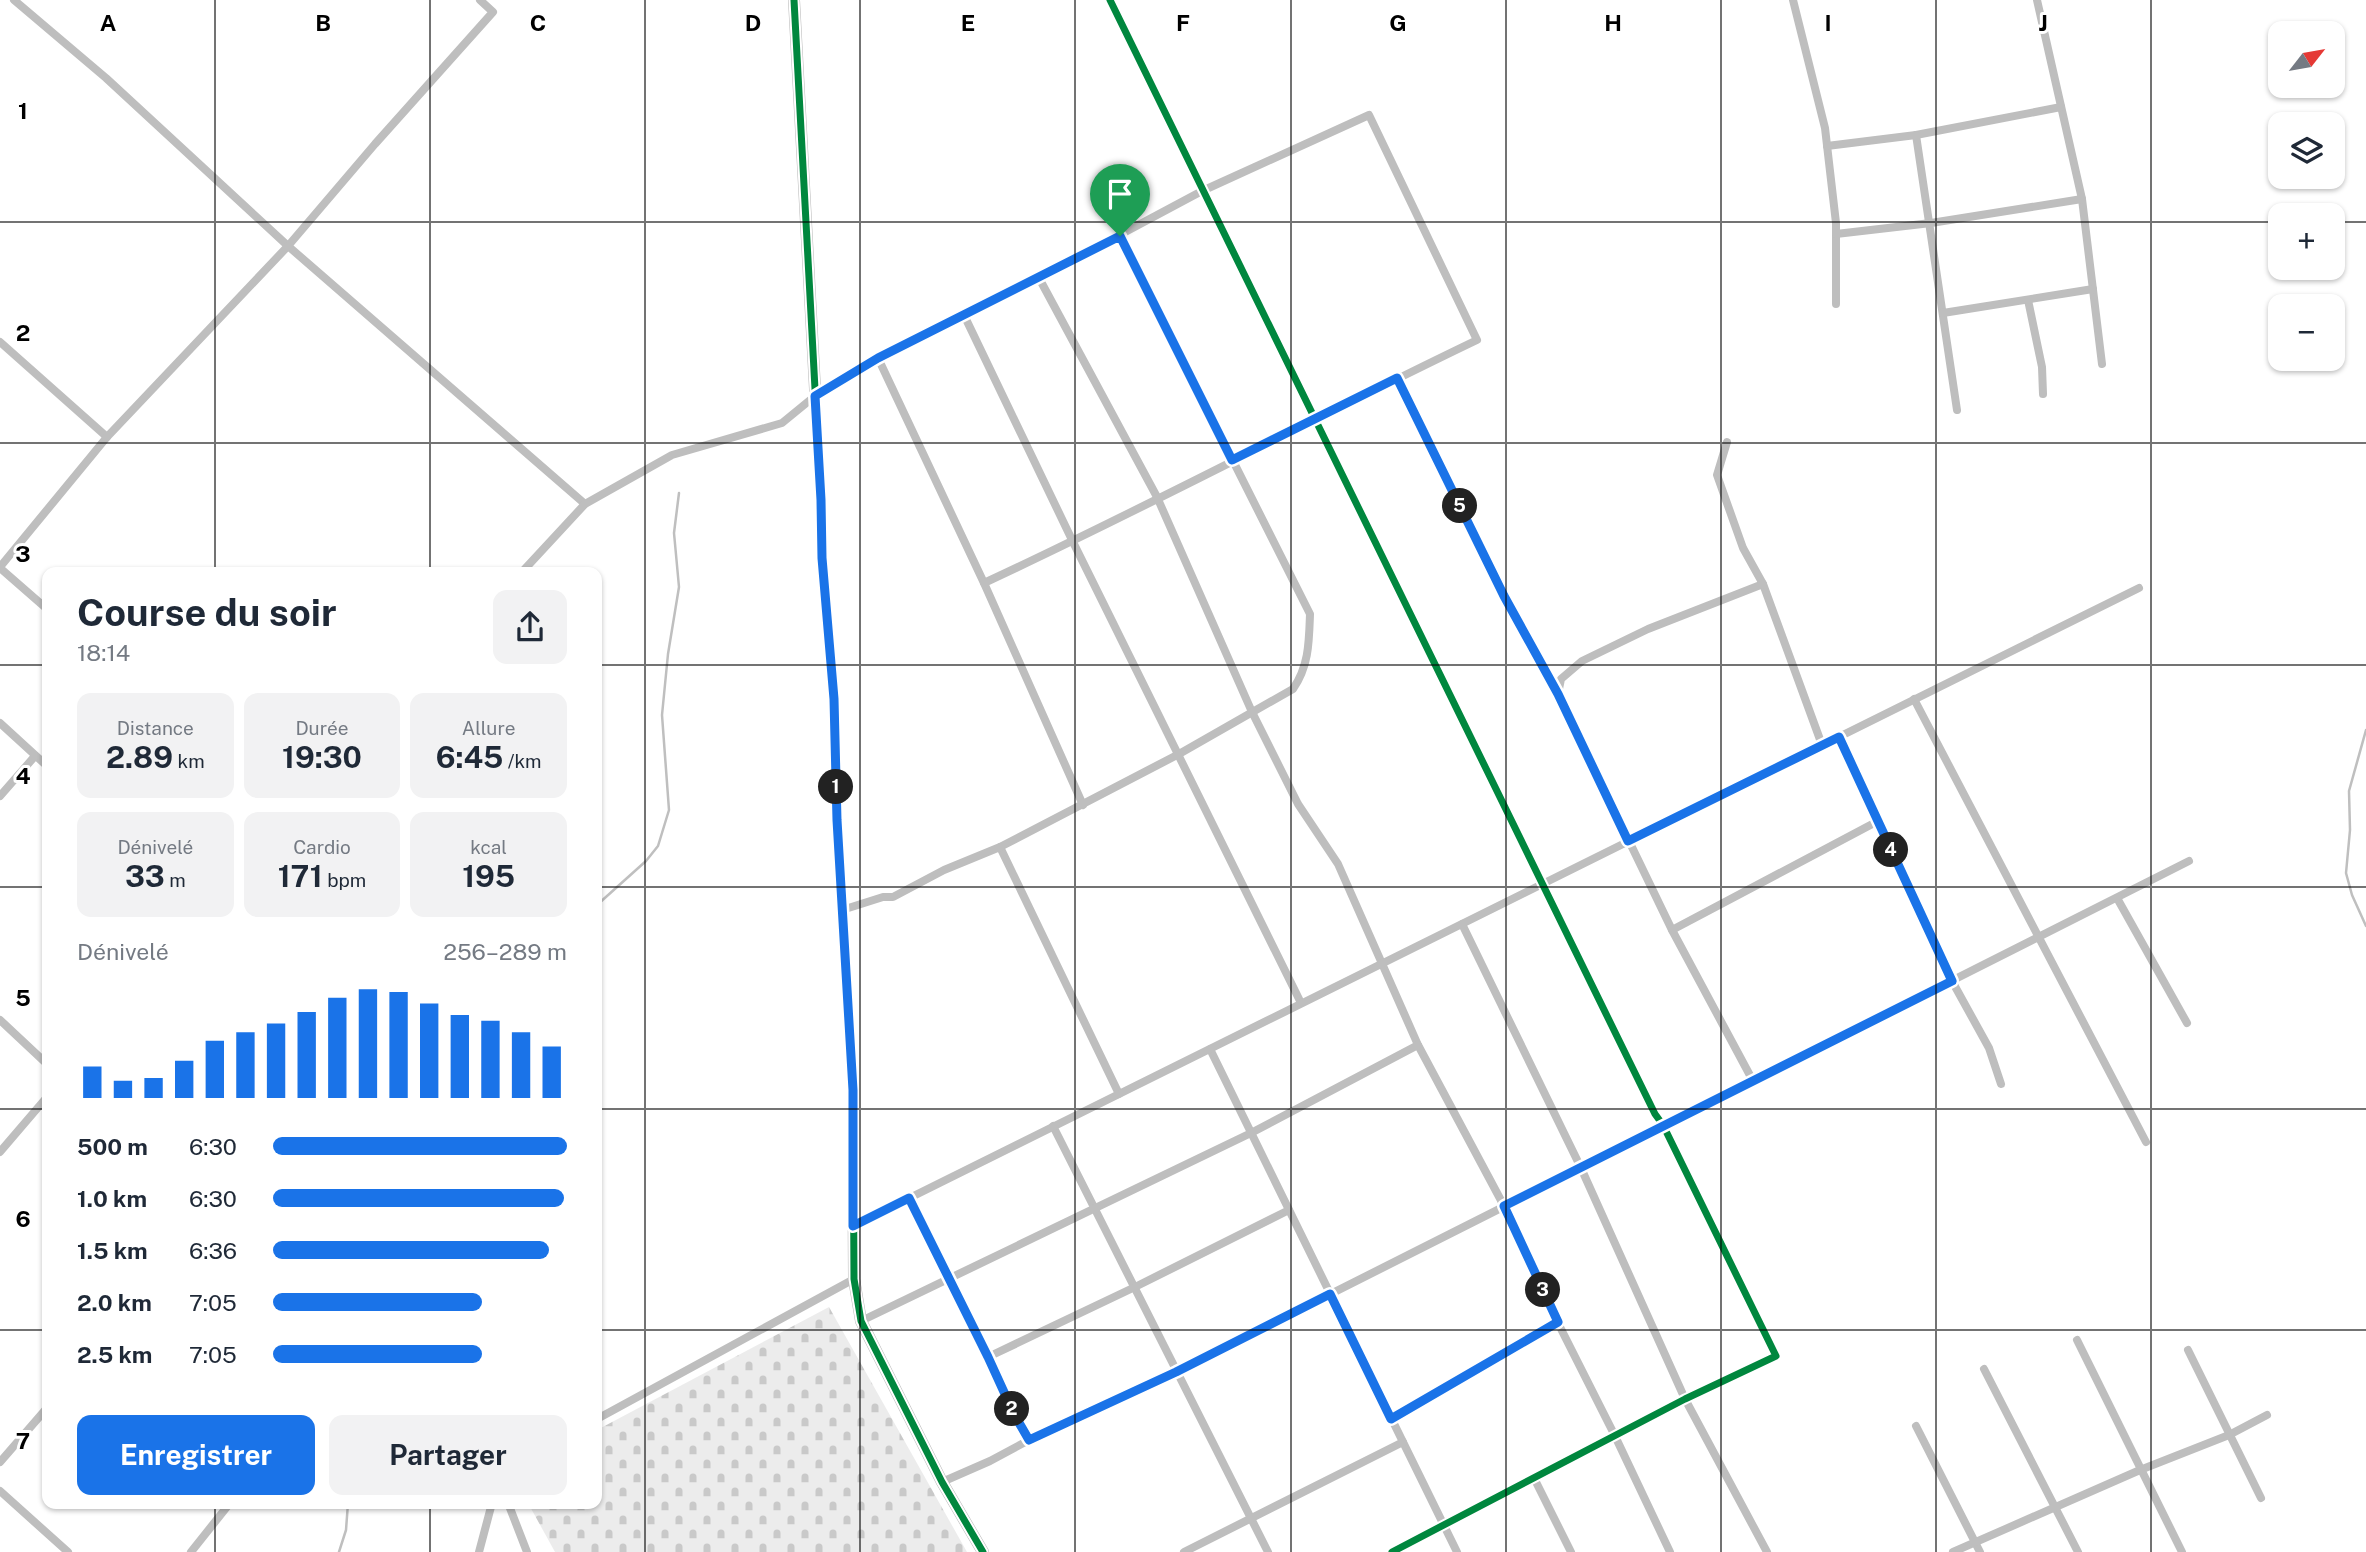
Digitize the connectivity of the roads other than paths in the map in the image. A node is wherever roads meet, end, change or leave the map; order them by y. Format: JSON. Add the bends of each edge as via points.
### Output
{"nodes":[{"id":1,"x":14,"y":0,"type":"edge"},
{"id":2,"x":480,"y":0,"type":"edge"},
{"id":3,"x":794,"y":0,"type":"edge"},
{"id":4,"x":1110,"y":0,"type":"edge"},
{"id":5,"x":1793,"y":0,"type":"edge"},
{"id":6,"x":2037,"y":0,"type":"edge"},
{"id":7,"x":2061,"y":107,"type":"junction"},
{"id":8,"x":1916,"y":135,"type":"junction"},
{"id":9,"x":1827,"y":146,"type":"junction"},
{"id":10,"x":1202,"y":191,"type":"junction"},
{"id":11,"x":2082,"y":199,"type":"junction"},
{"id":12,"x":1931,"y":223,"type":"junction"},
{"id":13,"x":1836,"y":234,"type":"junction"},
{"id":14,"x":1120,"y":236,"type":"junction"},
{"id":15,"x":288,"y":246,"type":"junction"},
{"id":16,"x":1039,"y":278,"type":"junction"},
{"id":17,"x":2093,"y":289,"type":"junction"},
{"id":18,"x":2028,"y":300,"type":"junction"},
{"id":19,"x":1836,"y":304,"type":"dead end"},
{"id":20,"x":1944,"y":313,"type":"junction"},
{"id":21,"x":964,"y":315,"type":"junction"},
{"id":22,"x":0,"y":342,"type":"edge"},
{"id":23,"x":878,"y":358,"type":"junction"},
{"id":24,"x":2102,"y":364,"type":"dead end"},
{"id":25,"x":1397,"y":378,"type":"junction"},
{"id":26,"x":2043,"y":394,"type":"dead end"},
{"id":27,"x":815,"y":396,"type":"junction"},
{"id":28,"x":1958,"y":410,"type":"dead end"},
{"id":29,"x":1315,"y":419,"type":"junction"},
{"id":30,"x":107,"y":437,"type":"junction"},
{"id":31,"x":1727,"y":442,"type":"dead end"},
{"id":32,"x":1232,"y":460,"type":"junction"},
{"id":33,"x":1157,"y":497,"type":"junction"},
{"id":34,"x":585,"y":504,"type":"junction"},
{"id":35,"x":1073,"y":542,"type":"junction"},
{"id":36,"x":0,"y":567,"type":"edge"},
{"id":37,"x":527,"y":567,"type":"edge"},
{"id":38,"x":984,"y":583,"type":"junction"},
{"id":39,"x":1763,"y":584,"type":"junction"},
{"id":40,"x":2139,"y":588,"type":"dead end"},
{"id":41,"x":42,"y":605,"type":"edge"},
{"id":42,"x":1558,"y":694,"type":"junction"},
{"id":43,"x":1914,"y":699,"type":"junction"},
{"id":44,"x":1252,"y":712,"type":"junction"},
{"id":45,"x":0,"y":723,"type":"edge"},
{"id":46,"x":1839,"y":737,"type":"junction"},
{"id":47,"x":1822,"y":745,"type":"junction"},
{"id":48,"x":1179,"y":754,"type":"junction"},
{"id":49,"x":35,"y":756,"type":"junction"},
{"id":50,"x":42,"y":762,"type":"edge"},
{"id":51,"x":0,"y":796,"type":"edge"},
{"id":52,"x":1083,"y":805,"type":"junction"},
{"id":53,"x":1878,"y":821,"type":"junction"},
{"id":54,"x":1628,"y":841,"type":"junction"},
{"id":55,"x":1000,"y":847,"type":"junction"},
{"id":56,"x":2189,"y":861,"type":"dead end"},
{"id":57,"x":1544,"y":883,"type":"junction"},
{"id":58,"x":2117,"y":898,"type":"junction"},
{"id":59,"x":842,"y":910,"type":"junction"},
{"id":60,"x":1462,"y":924,"type":"junction"},
{"id":61,"x":1672,"y":930,"type":"junction"},
{"id":62,"x":2038,"y":937,"type":"junction"},
{"id":63,"x":1383,"y":963,"type":"junction"},
{"id":64,"x":1952,"y":981,"type":"junction"},
{"id":65,"x":1301,"y":1003,"type":"junction"},
{"id":66,"x":0,"y":1020,"type":"edge"},
{"id":67,"x":2187,"y":1023,"type":"dead end"},
{"id":68,"x":1418,"y":1045,"type":"junction"},
{"id":69,"x":1210,"y":1049,"type":"junction"},
{"id":70,"x":42,"y":1058,"type":"edge"},
{"id":71,"x":1752,"y":1081,"type":"junction"},
{"id":72,"x":2001,"y":1084,"type":"dead end"},
{"id":73,"x":1119,"y":1094,"type":"junction"},
{"id":74,"x":42,"y":1103,"type":"edge"},
{"id":75,"x":1663,"y":1125,"type":"junction"},
{"id":76,"x":1053,"y":1126,"type":"junction"},
{"id":77,"x":1251,"y":1133,"type":"junction"},
{"id":78,"x":2146,"y":1142,"type":"dead end"},
{"id":79,"x":0,"y":1152,"type":"edge"},
{"id":80,"x":1581,"y":1168,"type":"junction"},
{"id":81,"x":909,"y":1198,"type":"junction"},
{"id":82,"x":1504,"y":1206,"type":"junction"},
{"id":83,"x":1095,"y":1209,"type":"junction"},
{"id":84,"x":1289,"y":1210,"type":"junction"},
{"id":85,"x":853,"y":1226,"type":"junction"},
{"id":86,"x":854,"y":1279,"type":"junction"},
{"id":87,"x":949,"y":1281,"type":"junction"},
{"id":88,"x":1135,"y":1287,"type":"junction"},
{"id":89,"x":1330,"y":1294,"type":"junction"},
{"id":90,"x":861,"y":1321,"type":"junction"},
{"id":91,"x":1558,"y":1322,"type":"junction"},
{"id":92,"x":2077,"y":1340,"type":"dead end"},
{"id":93,"x":2188,"y":1350,"type":"dead end"},
{"id":94,"x":988,"y":1357,"type":"junction"},
{"id":95,"x":1984,"y":1369,"type":"dead end"},
{"id":96,"x":1176,"y":1372,"type":"junction"},
{"id":97,"x":1685,"y":1399,"type":"junction"},
{"id":98,"x":42,"y":1414,"type":"edge"},
{"id":99,"x":2267,"y":1415,"type":"dead end"},
{"id":100,"x":602,"y":1416,"type":"edge"},
{"id":101,"x":1391,"y":1419,"type":"junction"},
{"id":102,"x":1916,"y":1426,"type":"dead end"},
{"id":103,"x":2229,"y":1435,"type":"junction"},
{"id":104,"x":1615,"y":1436,"type":"junction"},
{"id":105,"x":1029,"y":1440,"type":"junction"},
{"id":106,"x":1403,"y":1442,"type":"junction"},
{"id":107,"x":0,"y":1462,"type":"edge"},
{"id":108,"x":2140,"y":1469,"type":"junction"},
{"id":109,"x":1534,"y":1478,"type":"junction"},
{"id":110,"x":942,"y":1482,"type":"junction"},
{"id":111,"x":0,"y":1491,"type":"edge"},
{"id":112,"x":2261,"y":1498,"type":"dead end"},
{"id":113,"x":2054,"y":1506,"type":"junction"},
{"id":114,"x":225,"y":1509,"type":"edge"},
{"id":115,"x":490,"y":1509,"type":"edge"},
{"id":116,"x":510,"y":1509,"type":"edge"},
{"id":117,"x":1251,"y":1518,"type":"junction"},
{"id":118,"x":1444,"y":1525,"type":"junction"},
{"id":119,"x":1975,"y":1542,"type":"junction"},
{"id":120,"x":68,"y":1552,"type":"edge"},
{"id":121,"x":191,"y":1552,"type":"edge"},
{"id":122,"x":479,"y":1552,"type":"edge"},
{"id":123,"x":527,"y":1552,"type":"edge"},
{"id":124,"x":983,"y":1552,"type":"edge"},
{"id":125,"x":1184,"y":1552,"type":"edge"},
{"id":126,"x":1268,"y":1552,"type":"edge"},
{"id":127,"x":1392,"y":1552,"type":"edge"},
{"id":128,"x":1457,"y":1552,"type":"edge"},
{"id":129,"x":1571,"y":1552,"type":"edge"},
{"id":130,"x":1670,"y":1552,"type":"edge"},
{"id":131,"x":1767,"y":1552,"type":"edge"},
{"id":132,"x":1953,"y":1552,"type":"edge"},
{"id":133,"x":1980,"y":1552,"type":"edge"},
{"id":134,"x":2078,"y":1552,"type":"edge"},
{"id":135,"x":2182,"y":1552,"type":"edge"}],
"edges":[{"from":1,"to":15,"type":"street"},
{"from":2,"to":15,"type":"street","via":[[494,12]]},
{"from":3,"to":27,"type":"street"},
{"from":4,"to":10,"type":"street"},
{"from":5,"to":9,"type":"street"},
{"from":6,"to":7,"type":"street"},
{"from":7,"to":8,"type":"street"},
{"from":7,"to":11,"type":"street"},
{"from":8,"to":9,"type":"street"},
{"from":8,"to":12,"type":"street"},
{"from":9,"to":13,"type":"street"},
{"from":10,"to":14,"type":"street"},
{"from":10,"to":25,"type":"street","via":[[1369,115],[1477,340]]},
{"from":10,"to":29,"type":"street"},
{"from":11,"to":12,"type":"street"},
{"from":11,"to":17,"type":"street"},
{"from":12,"to":13,"type":"street"},
{"from":12,"to":20,"type":"street"},
{"from":13,"to":19,"type":"street"},
{"from":14,"to":16,"type":"street"},
{"from":14,"to":32,"type":"street"},
{"from":15,"to":30,"type":"street"},
{"from":15,"to":34,"type":"street"},
{"from":16,"to":21,"type":"street"},
{"from":16,"to":33,"type":"street"},
{"from":17,"to":18,"type":"street"},
{"from":17,"to":24,"type":"street"},
{"from":18,"to":20,"type":"street"},
{"from":18,"to":26,"type":"street"},
{"from":20,"to":28,"type":"street"},
{"from":21,"to":23,"type":"street"},
{"from":21,"to":35,"type":"street"},
{"from":22,"to":30,"type":"street"},
{"from":23,"to":27,"type":"street"},
{"from":23,"to":38,"type":"street"},
{"from":25,"to":29,"type":"street"},
{"from":25,"to":42,"type":"street","via":[[1504,596]]},
{"from":27,"to":34,"type":"street","via":[[782,423],[672,455]]},
{"from":27,"to":59,"type":"street"},
{"from":29,"to":32,"type":"street"},
{"from":29,"to":57,"type":"street"},
{"from":30,"to":36,"type":"street"},
{"from":31,"to":39,"type":"street","via":[[1717,475],[1743,548]]},
{"from":32,"to":33,"type":"street"},
{"from":32,"to":44,"type":"street","via":[[1310,614],[1303,676],[1293,689]]},
{"from":33,"to":35,"type":"street"},
{"from":33,"to":44,"type":"street"},
{"from":34,"to":37,"type":"street"},
{"from":35,"to":38,"type":"street"},
{"from":35,"to":48,"type":"street"},
{"from":36,"to":41,"type":"street"},
{"from":38,"to":52,"type":"street"},
{"from":39,"to":42,"type":"street","via":[[1581,661],[1561,679]]},
{"from":39,"to":47,"type":"street"},
{"from":40,"to":43,"type":"street"},
{"from":42,"to":54,"type":"street"},
{"from":43,"to":46,"type":"street"},
{"from":43,"to":62,"type":"street"},
{"from":44,"to":48,"type":"street"},
{"from":44,"to":63,"type":"street","via":[[1298,804],[1338,864]]},
{"from":45,"to":49,"type":"street"},
{"from":46,"to":47,"type":"street"},
{"from":46,"to":53,"type":"street"},
{"from":47,"to":54,"type":"street"},
{"from":48,"to":52,"type":"street"},
{"from":48,"to":65,"type":"street"},
{"from":49,"to":50,"type":"street"},
{"from":49,"to":51,"type":"street"},
{"from":52,"to":55,"type":"street"},
{"from":53,"to":61,"type":"street"},
{"from":53,"to":64,"type":"street"},
{"from":54,"to":57,"type":"street"},
{"from":54,"to":61,"type":"street"},
{"from":55,"to":59,"type":"street","via":[[893,897]]},
{"from":55,"to":73,"type":"street"},
{"from":56,"to":58,"type":"street"},
{"from":57,"to":60,"type":"street"},
{"from":57,"to":75,"type":"street"},
{"from":58,"to":62,"type":"street"},
{"from":58,"to":67,"type":"street"},
{"from":59,"to":85,"type":"street","via":[[853,1090]]},
{"from":60,"to":63,"type":"street"},
{"from":60,"to":80,"type":"street"},
{"from":61,"to":71,"type":"street"},
{"from":62,"to":64,"type":"street"},
{"from":62,"to":78,"type":"street"},
{"from":63,"to":65,"type":"street"},
{"from":63,"to":68,"type":"street"},
{"from":64,"to":71,"type":"street"},
{"from":64,"to":72,"type":"street","via":[[1989,1048]]},
{"from":65,"to":69,"type":"street"},
{"from":66,"to":70,"type":"street"},
{"from":68,"to":77,"type":"street"},
{"from":68,"to":82,"type":"street"},
{"from":69,"to":73,"type":"street"},
{"from":69,"to":77,"type":"street"},
{"from":71,"to":75,"type":"street"},
{"from":73,"to":76,"type":"street"},
{"from":74,"to":79,"type":"street"},
{"from":75,"to":80,"type":"street"},
{"from":75,"to":97,"type":"street","via":[[1776,1356]]},
{"from":76,"to":81,"type":"street"},
{"from":76,"to":83,"type":"street"},
{"from":77,"to":83,"type":"street"},
{"from":77,"to":84,"type":"street"},
{"from":80,"to":82,"type":"street"},
{"from":80,"to":97,"type":"street"},
{"from":81,"to":85,"type":"street"},
{"from":81,"to":87,"type":"street"},
{"from":82,"to":89,"type":"street"},
{"from":82,"to":91,"type":"street"},
{"from":83,"to":87,"type":"street"},
{"from":83,"to":88,"type":"street"},
{"from":84,"to":88,"type":"street"},
{"from":84,"to":89,"type":"street"},
{"from":85,"to":86,"type":"street"},
{"from":86,"to":90,"type":"street"},
{"from":86,"to":100,"type":"street"},
{"from":87,"to":90,"type":"street"},
{"from":87,"to":94,"type":"street"},
{"from":88,"to":94,"type":"street"},
{"from":88,"to":96,"type":"street"},
{"from":89,"to":96,"type":"street"},
{"from":89,"to":101,"type":"street"},
{"from":90,"to":110,"type":"street"},
{"from":91,"to":101,"type":"street"},
{"from":91,"to":104,"type":"street"},
{"from":92,"to":108,"type":"street"},
{"from":93,"to":103,"type":"street"},
{"from":94,"to":105,"type":"street"},
{"from":95,"to":113,"type":"street"},
{"from":96,"to":105,"type":"street"},
{"from":96,"to":117,"type":"street"},
{"from":97,"to":104,"type":"street"},
{"from":97,"to":131,"type":"street"},
{"from":98,"to":107,"type":"street"},
{"from":99,"to":103,"type":"street"},
{"from":101,"to":106,"type":"street"},
{"from":102,"to":119,"type":"street"},
{"from":103,"to":108,"type":"street"},
{"from":103,"to":112,"type":"street"},
{"from":104,"to":109,"type":"street"},
{"from":104,"to":130,"type":"street"},
{"from":105,"to":110,"type":"street"},
{"from":106,"to":117,"type":"street"},
{"from":106,"to":118,"type":"street"},
{"from":108,"to":113,"type":"street"},
{"from":108,"to":135,"type":"street"},
{"from":109,"to":118,"type":"street"},
{"from":109,"to":129,"type":"street"},
{"from":110,"to":124,"type":"street"},
{"from":111,"to":120,"type":"street"},
{"from":113,"to":119,"type":"street"},
{"from":113,"to":134,"type":"street"},
{"from":114,"to":121,"type":"street"},
{"from":115,"to":122,"type":"street"},
{"from":116,"to":123,"type":"street"},
{"from":117,"to":125,"type":"street"},
{"from":117,"to":126,"type":"street"},
{"from":118,"to":127,"type":"street"},
{"from":118,"to":128,"type":"street"},
{"from":119,"to":132,"type":"street"},
{"from":119,"to":133,"type":"street"}]}
